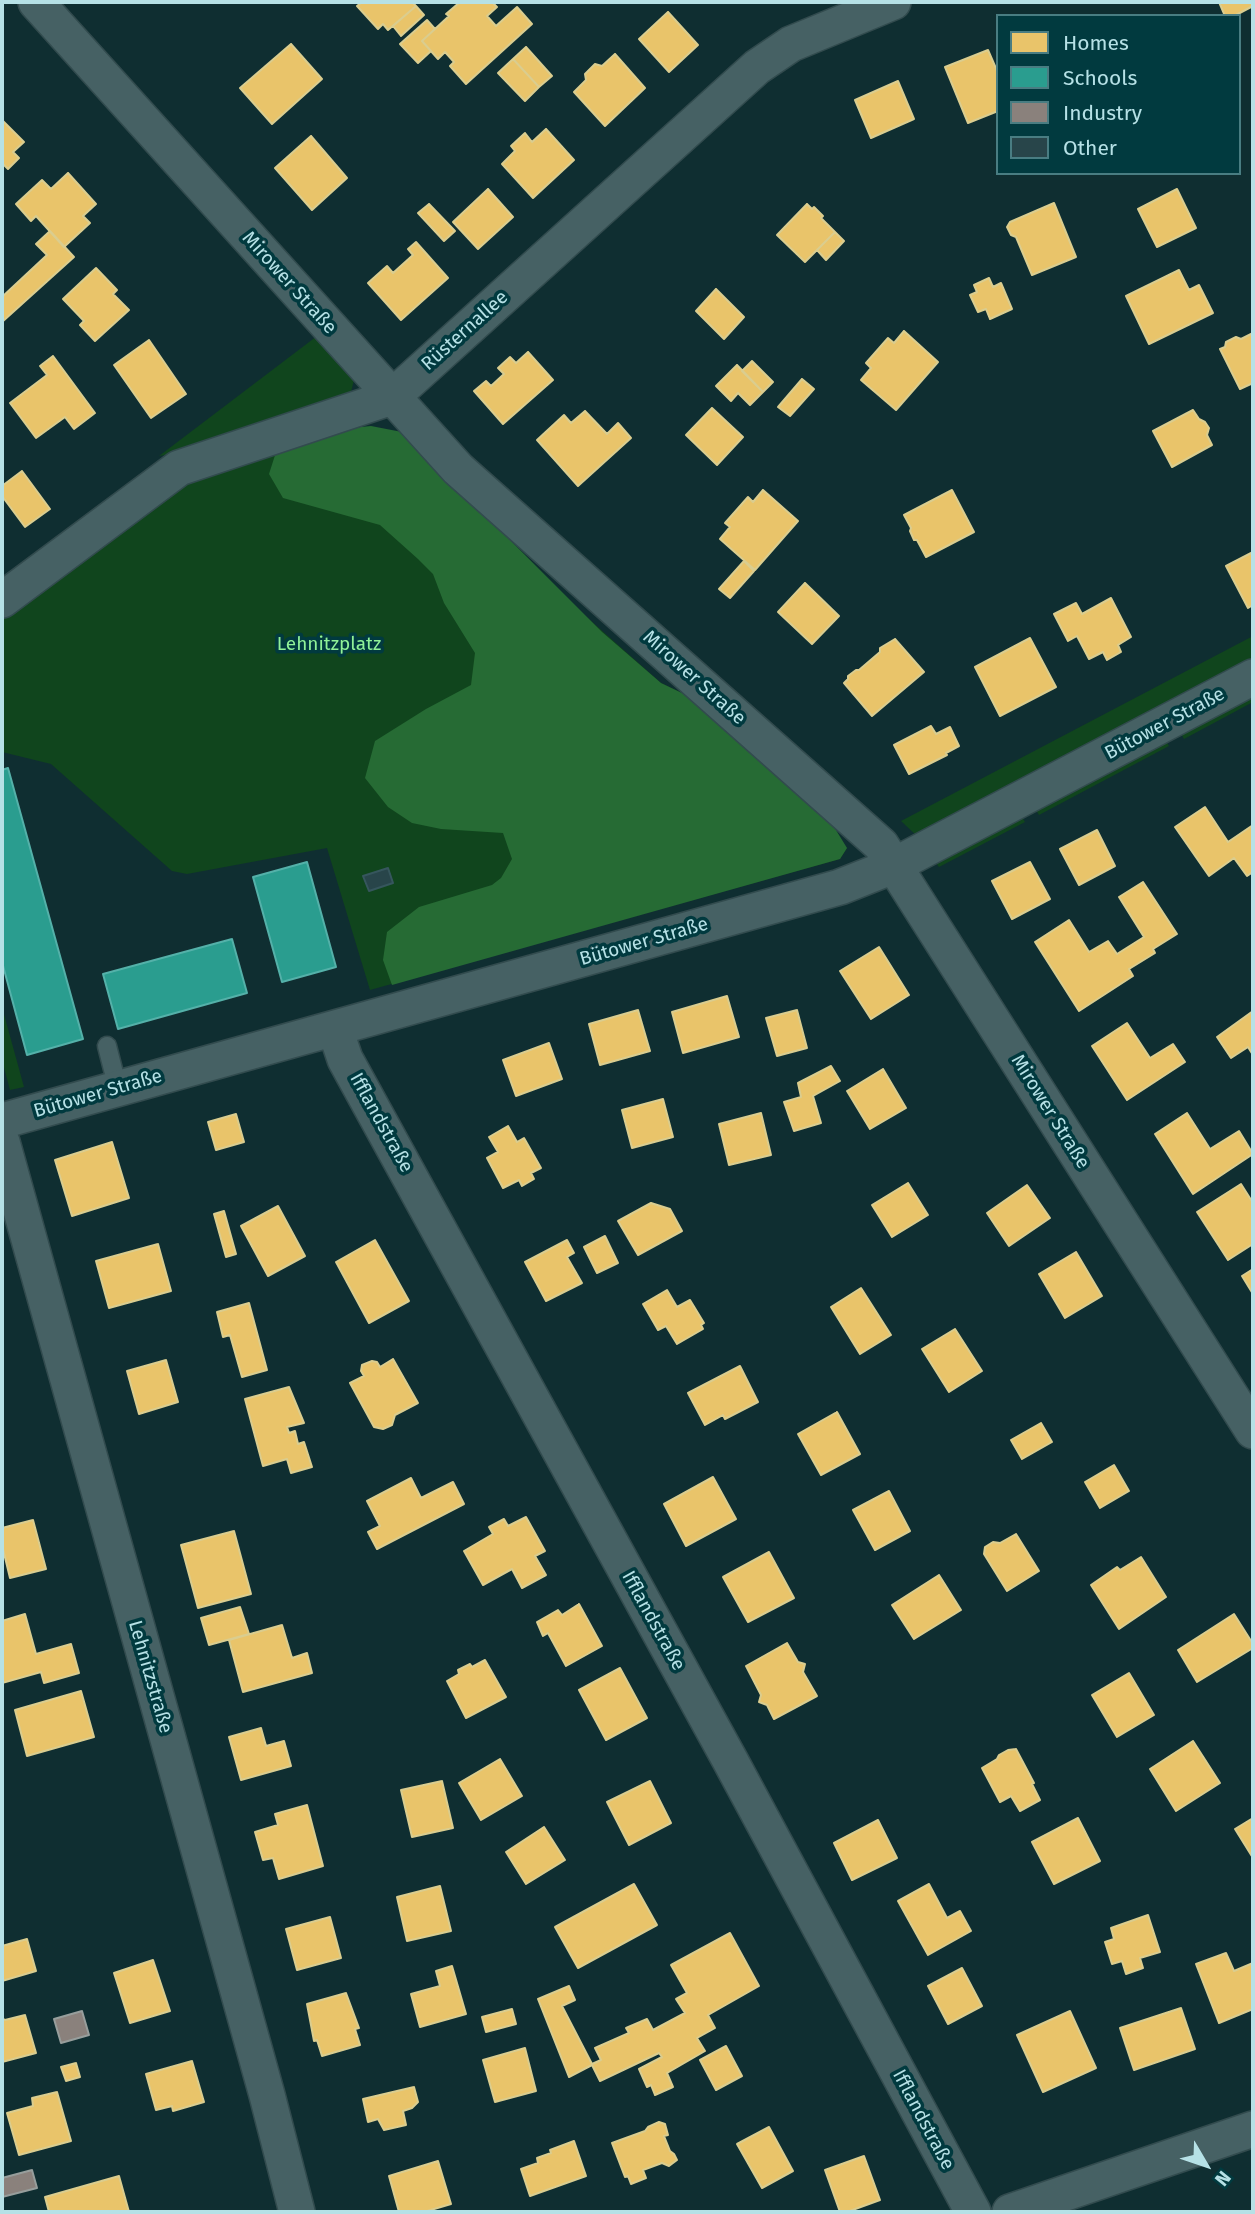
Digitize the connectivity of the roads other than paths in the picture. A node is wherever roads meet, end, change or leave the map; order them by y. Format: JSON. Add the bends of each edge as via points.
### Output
{"nodes":[{"id":1,"x":36,"y":2,"type":"edge"},
{"id":2,"x":893,"y":2,"type":"edge"},
{"id":3,"x":392,"y":397,"type":"junction"},
{"id":4,"x":2,"y":600,"type":"edge"},
{"id":5,"x":1253,"y":677,"type":"edge"},
{"id":6,"x":894,"y":866,"type":"junction"},
{"id":7,"x":335,"y":1029,"type":"junction"},
{"id":8,"x":107,"y":1046,"type":"dead end"},
{"id":9,"x":118,"y":1089,"type":"junction"},
{"id":10,"x":2,"y":1121,"type":"edge"},
{"id":11,"x":2,"y":1142,"type":"edge"},
{"id":12,"x":1253,"y":1431,"type":"edge"},
{"id":13,"x":1253,"y":2129,"type":"edge"},
{"id":14,"x":297,"y":2212,"type":"edge"},
{"id":15,"x":973,"y":2212,"type":"edge"},
{"id":16,"x":1010,"y":2212,"type":"edge"}],
"edges":[{"from":1,"to":3,"type":"street","name":"Mirower Straße"},
{"from":2,"to":3,"type":"street","name":"Rüsternallee","via":[[791,44],[757,67]]},
{"from":3,"to":4,"type":"street","name":"Rüsternallee","via":[[179,468]]},
{"from":3,"to":6,"type":"street","name":"Mirower Straße","via":[[458,469],[881,845]]},
{"from":5,"to":6,"type":"street","name":"Bütower Straße"},
{"from":6,"to":7,"type":"street","name":"Bütower Straße","via":[[839,887]]},
{"from":6,"to":12,"type":"street","name":"Mirower Straße"},
{"from":7,"to":9,"type":"street","name":"Bütower Straße"},
{"from":7,"to":15,"type":"street","name":"Ifflandstraße","via":[[345,1059]]},
{"from":8,"to":9,"type":"lane"},
{"from":9,"to":10,"type":"street","name":"Bütower Straße"},
{"from":11,"to":14,"type":"street","name":"Lehnitzstraße"},
{"from":13,"to":16,"type":"street"}]}
